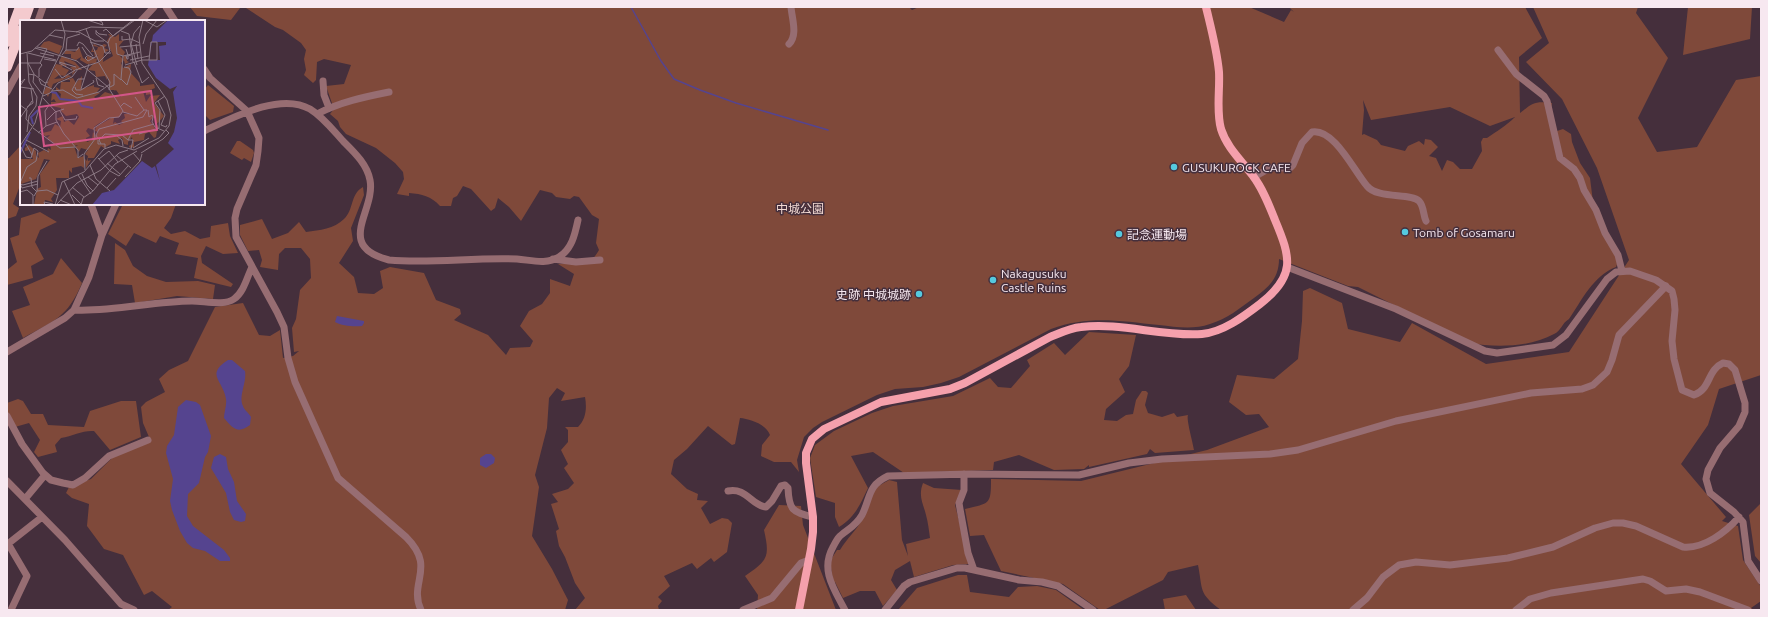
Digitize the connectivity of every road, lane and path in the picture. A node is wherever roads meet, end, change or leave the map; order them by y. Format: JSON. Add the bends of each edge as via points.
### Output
{"nodes":[{"id":1,"x":20,"y":7,"type":"edge"},
{"id":2,"x":30,"y":7,"type":"edge"},
{"id":3,"x":43,"y":7,"type":"edge"},
{"id":4,"x":154,"y":7,"type":"edge"},
{"id":5,"x":166,"y":7,"type":"edge"},
{"id":6,"x":791,"y":7,"type":"edge"},
{"id":7,"x":1206,"y":7,"type":"edge"},
{"id":8,"x":24,"y":20,"type":"edge"},
{"id":9,"x":38,"y":20,"type":"edge"},
{"id":10,"x":142,"y":20,"type":"edge"},
{"id":11,"x":174,"y":20,"type":"edge"},
{"id":12,"x":20,"y":33,"type":"edge"},
{"id":13,"x":7,"y":42,"type":"edge"},
{"id":14,"x":789,"y":44,"type":"dead end"},
{"id":15,"x":1498,"y":50,"type":"dead end"},
{"id":16,"x":20,"y":64,"type":"edge"},
{"id":17,"x":7,"y":67,"type":"edge"},
{"id":18,"x":205,"y":70,"type":"edge"},
{"id":19,"x":323,"y":81,"type":"dead end"},
{"id":20,"x":7,"y":92,"type":"edge"},
{"id":21,"x":389,"y":92,"type":"dead end"},
{"id":22,"x":329,"y":108,"type":"junction"},
{"id":23,"x":247,"y":111,"type":"junction"},
{"id":24,"x":317,"y":114,"type":"junction"},
{"id":25,"x":205,"y":131,"type":"edge"},
{"id":26,"x":1254,"y":177,"type":"junction"},
{"id":27,"x":91,"y":205,"type":"edge"},
{"id":28,"x":116,"y":205,"type":"edge"},
{"id":29,"x":578,"y":220,"type":"dead end"},
{"id":30,"x":1426,"y":222,"type":"dead end"},
{"id":31,"x":102,"y":235,"type":"junction"},
{"id":32,"x":553,"y":259,"type":"junction"},
{"id":33,"x":600,"y":260,"type":"dead end"},
{"id":34,"x":252,"y":267,"type":"junction"},
{"id":35,"x":1287,"y":267,"type":"junction"},
{"id":36,"x":1622,"y":270,"type":"junction"},
{"id":37,"x":1666,"y":286,"type":"junction"},
{"id":38,"x":74,"y":310,"type":"junction"},
{"id":39,"x":7,"y":352,"type":"edge"},
{"id":40,"x":7,"y":416,"type":"edge"},
{"id":41,"x":148,"y":440,"type":"dead end"},
{"id":42,"x":964,"y":474,"type":"junction"},
{"id":43,"x":45,"y":475,"type":"junction"},
{"id":44,"x":7,"y":481,"type":"edge"},
{"id":45,"x":728,"y":491,"type":"dead end"},
{"id":46,"x":25,"y":499,"type":"junction"},
{"id":47,"x":42,"y":517,"type":"junction"},
{"id":48,"x":813,"y":517,"type":"junction"},
{"id":49,"x":1739,"y":517,"type":"junction"},
{"id":50,"x":809,"y":560,"type":"junction"},
{"id":51,"x":974,"y":570,"type":"junction"},
{"id":52,"x":1761,"y":581,"type":"edge"},
{"id":53,"x":11,"y":610,"type":"edge"},
{"id":54,"x":134,"y":610,"type":"edge"},
{"id":55,"x":421,"y":610,"type":"edge"},
{"id":56,"x":743,"y":610,"type":"edge"},
{"id":57,"x":799,"y":610,"type":"edge"},
{"id":58,"x":844,"y":610,"type":"edge"},
{"id":59,"x":885,"y":610,"type":"edge"},
{"id":60,"x":1093,"y":610,"type":"edge"},
{"id":61,"x":1353,"y":610,"type":"edge"},
{"id":62,"x":1516,"y":610,"type":"edge"},
{"id":63,"x":1748,"y":610,"type":"edge"}],
"edges":[{"from":1,"to":13,"type":"highway"},
{"from":2,"to":8,"type":"highway"},
{"from":3,"to":9,"type":"street"},
{"from":4,"to":10,"type":"street"},
{"from":5,"to":11,"type":"street"},
{"from":6,"to":14,"type":"street","via":[[794,35]]},
{"from":7,"to":26,"type":"main road","via":[[1218,61],[1222,130],[1233,152]]},
{"from":12,"to":17,"type":"highway"},
{"from":15,"to":36,"type":"street","via":[[1516,74],[1547,101],[1560,158],[1574,169],[1580,178],[1618,255]]},
{"from":16,"to":20,"type":"street"},
{"from":18,"to":23,"type":"street"},
{"from":19,"to":22,"type":"street","via":[[324,95]]},
{"from":21,"to":22,"type":"street"},
{"from":22,"to":24,"type":"street"},
{"from":23,"to":24,"type":"street","via":[[294,104],[306,107]]},
{"from":23,"to":25,"type":"street"},
{"from":23,"to":34,"type":"street","via":[[259,138],[258,151],[256,165],[237,209],[234,227],[236,237]]},
{"from":24,"to":32,"type":"street","via":[[367,170],[371,191],[360,230],[365,247],[376,257],[405,261]]},
{"from":26,"to":30,"type":"street","via":[[1270,168],[1290,168],[1305,138],[1312,132],[1323,133],[1334,141],[1368,188],[1389,195],[1416,199],[1422,206]]},
{"from":26,"to":35,"type":"main road","via":[[1283,240]]},
{"from":27,"to":31,"type":"street"},
{"from":28,"to":31,"type":"street"},
{"from":29,"to":32,"type":"street","via":[[570,246],[563,254]]},
{"from":31,"to":38,"type":"street","via":[[89,276]]},
{"from":32,"to":33,"type":"street","via":[[576,262]]},
{"from":34,"to":38,"type":"street","via":[[238,295],[226,302],[168,301],[132,307]]},
{"from":34,"to":55,"type":"street","via":[[284,327],[288,358],[295,382],[338,478],[406,537],[419,553],[422,566],[418,596]]},
{"from":35,"to":36,"type":"street","via":[[1396,309],[1485,351],[1497,353],[1553,345],[1566,335],[1607,279]]},
{"from":35,"to":48,"type":"main road","via":[[1282,281],[1272,295],[1219,330],[1195,334],[1100,326],[1064,331],[965,383],[950,389],[881,402],[824,429],[812,439],[806,453]]},
{"from":36,"to":37,"type":"street","via":[[1642,275]]},
{"from":37,"to":42,"type":"street","via":[[1620,335],[1607,372],[1593,385],[1582,389],[1531,393],[1396,421],[1298,450],[1270,454],[1162,459],[1129,463],[1079,475]]},
{"from":37,"to":49,"type":"street","via":[[1672,291],[1674,299],[1672,341],[1682,390],[1694,396],[1702,392],[1714,370],[1722,363],[1729,364],[1735,370],[1745,403],[1745,412],[1739,426],[1720,448],[1708,470],[1706,480],[1710,493]]},
{"from":38,"to":39,"type":"street"},
{"from":40,"to":43,"type":"street","via":[[22,444]]},
{"from":41,"to":43,"type":"street","via":[[108,456],[85,478],[73,485],[51,480]]},
{"from":42,"to":51,"type":"street","via":[[964,490],[959,503],[968,553]]},
{"from":42,"to":58,"type":"street","via":[[888,476],[872,487],[855,526],[838,538],[827,561],[830,581]]},
{"from":43,"to":46,"type":"street"},
{"from":44,"to":46,"type":"street"},
{"from":45,"to":48,"type":"street","via":[[738,491],[761,507],[766,507],[781,486],[785,485],[788,488],[788,500],[792,509]]},
{"from":46,"to":47,"type":"street"},
{"from":47,"to":53,"type":"street","via":[[9,543],[27,576]]},
{"from":47,"to":54,"type":"street","via":[[121,604]]},
{"from":48,"to":50,"type":"main road"},
{"from":49,"to":52,"type":"street","via":[[1744,527],[1748,561]]},
{"from":49,"to":61,"type":"street","via":[[1707,542],[1691,548],[1683,547],[1636,526],[1612,523],[1553,547],[1508,558],[1450,564],[1416,562],[1399,565]]},
{"from":50,"to":56,"type":"street","via":[[801,563],[772,598]]},
{"from":50,"to":57,"type":"main road"},
{"from":51,"to":59,"type":"street","via":[[957,568],[910,582]]},
{"from":51,"to":60,"type":"street","via":[[1058,586]]},
{"from":62,"to":63,"type":"street","via":[[1530,599],[1551,593],[1643,579],[1666,591],[1700,592]]}]}
